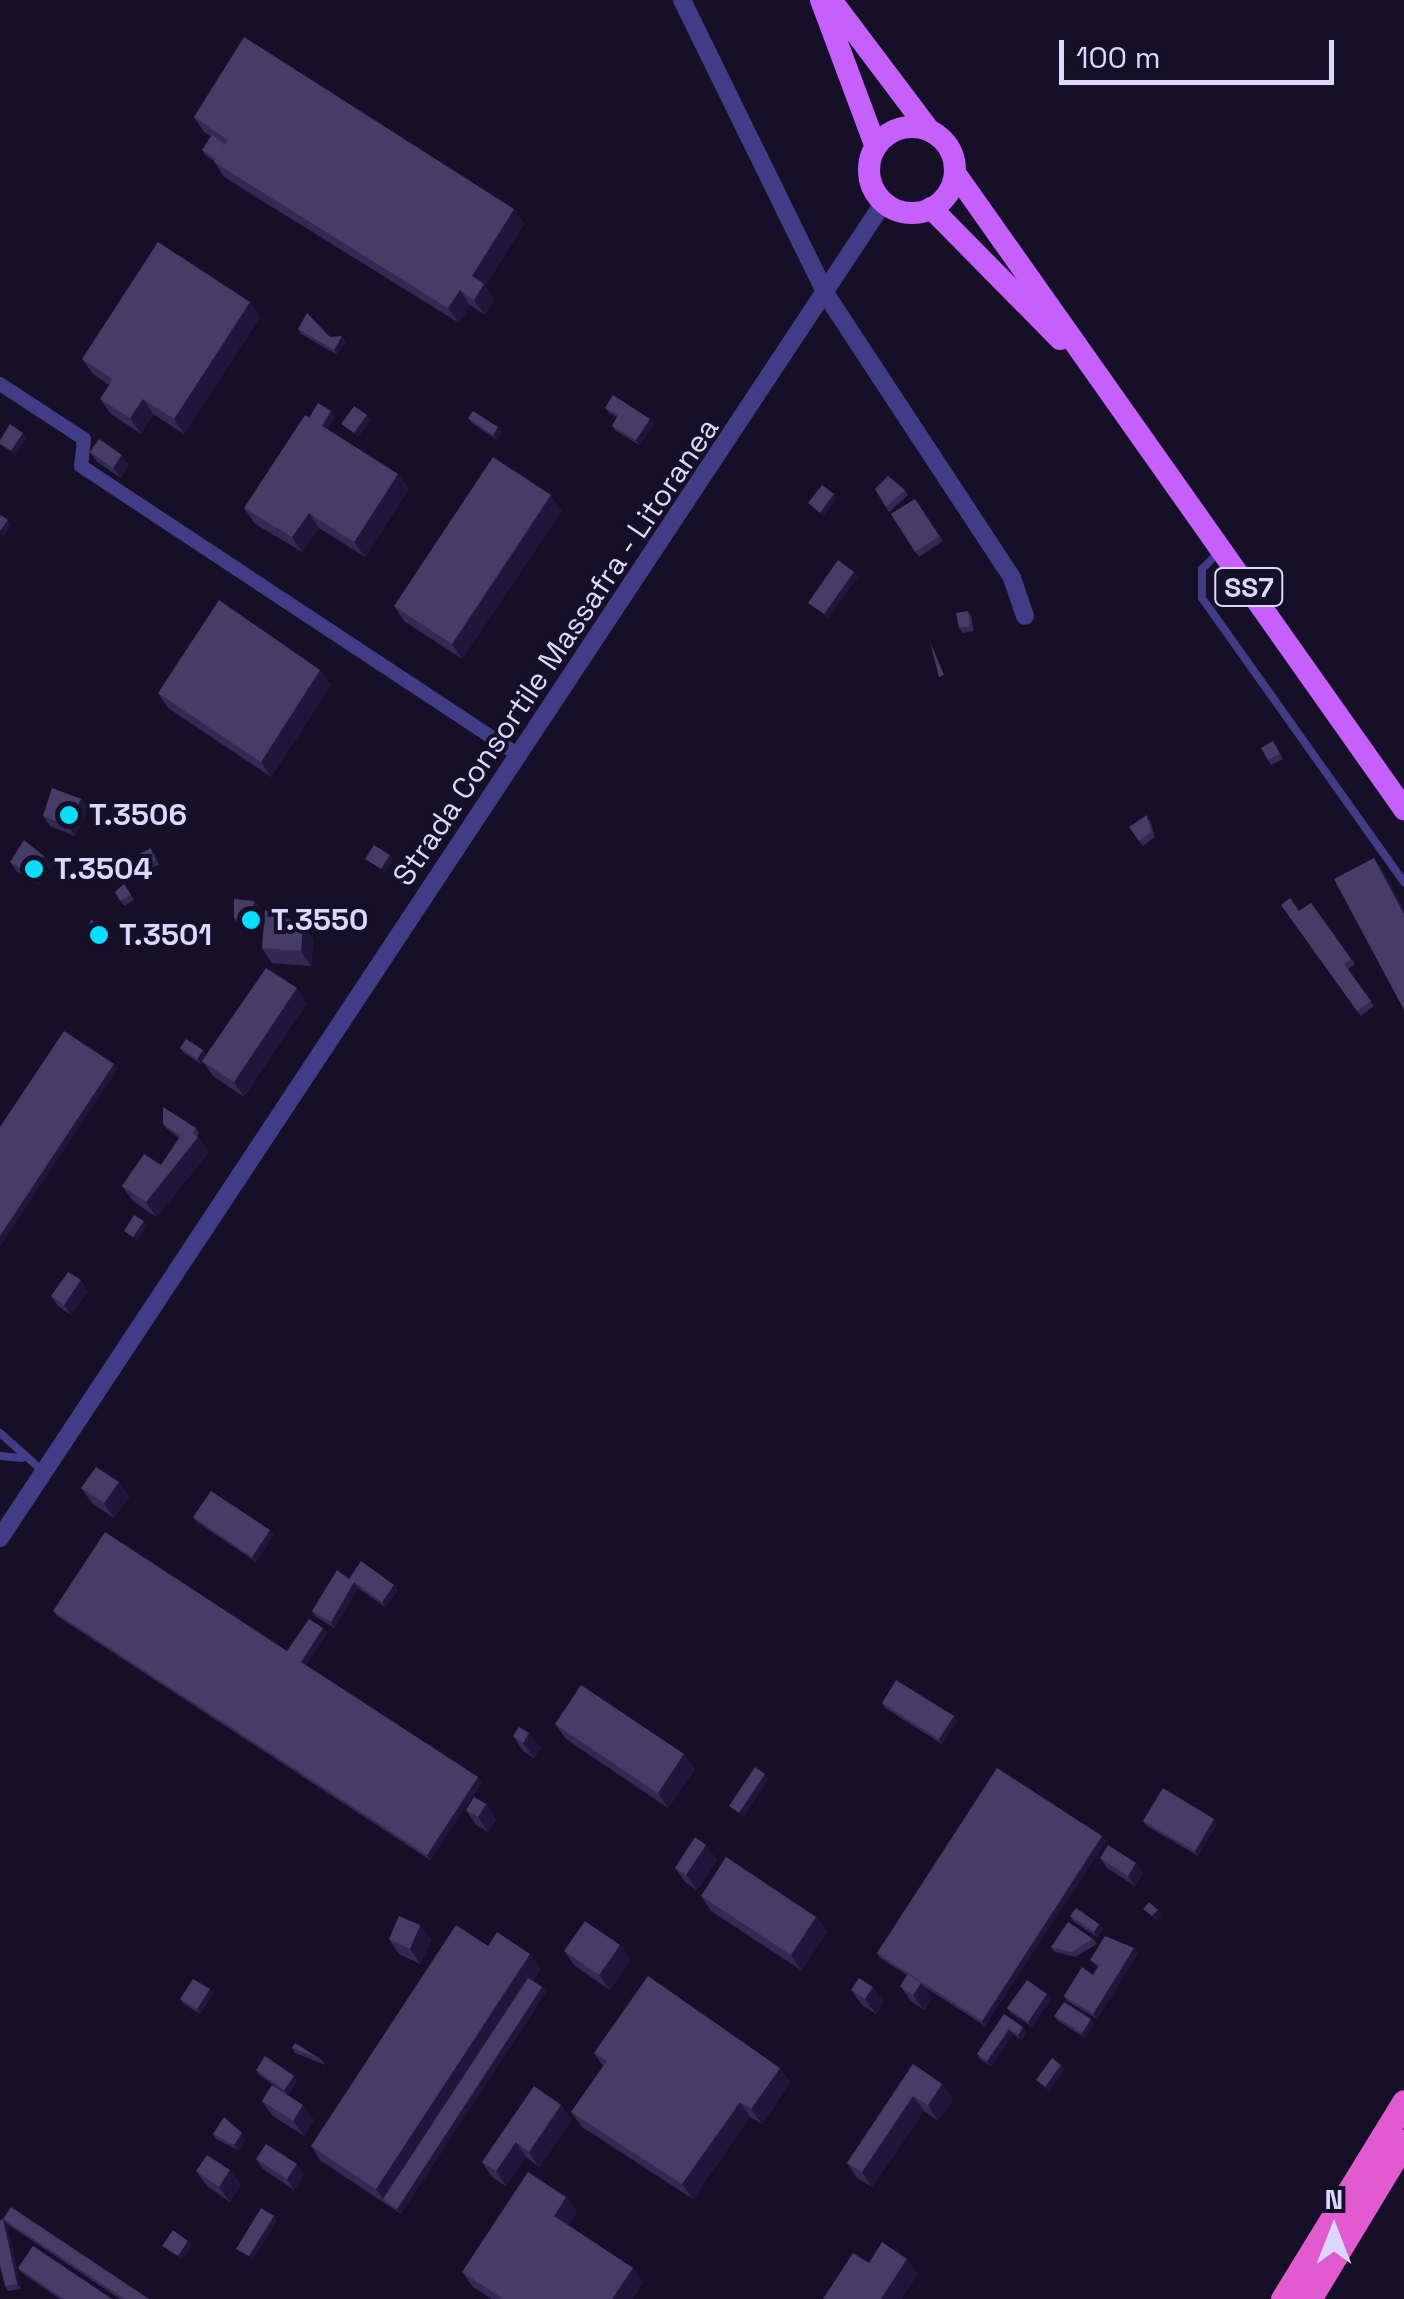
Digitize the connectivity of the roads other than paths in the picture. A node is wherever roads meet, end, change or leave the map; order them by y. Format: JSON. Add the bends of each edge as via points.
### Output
{"nodes":[{"id":1,"x":682,"y":0,"type":"edge"},
{"id":2,"x":821,"y":0,"type":"edge"},
{"id":3,"x":831,"y":0,"type":"edge"},
{"id":4,"x":929,"y":130,"type":"junction"},
{"id":5,"x":876,"y":146,"type":"junction"},
{"id":6,"x":955,"y":172,"type":"junction"},
{"id":7,"x":884,"y":202,"type":"junction"},
{"id":8,"x":931,"y":208,"type":"junction"},
{"id":9,"x":827,"y":296,"type":"junction"},
{"id":10,"x":1092,"y":368,"type":"junction"},
{"id":11,"x":0,"y":384,"type":"edge"},
{"id":12,"x":1222,"y":549,"type":"junction"},
{"id":13,"x":1025,"y":616,"type":"dead end"},
{"id":14,"x":520,"y":756,"type":"junction"},
{"id":15,"x":1404,"y":809,"type":"edge"},
{"id":16,"x":1404,"y":882,"type":"edge"},
{"id":17,"x":0,"y":1433,"type":"edge"},
{"id":18,"x":0,"y":1456,"type":"edge"},
{"id":19,"x":22,"y":1458,"type":"junction"},
{"id":20,"x":44,"y":1472,"type":"junction"},
{"id":21,"x":0,"y":1538,"type":"edge"},
{"id":22,"x":1404,"y":2102,"type":"edge"},
{"id":23,"x":1404,"y":2142,"type":"edge"},
{"id":24,"x":1283,"y":2299,"type":"edge"},
{"id":25,"x":1309,"y":2299,"type":"edge"}],
"edges":[{"from":1,"to":9,"type":"street"},
{"from":2,"to":5,"type":"main road"},
{"from":3,"to":4,"type":"main road","number":"SS7"},
{"from":4,"to":5,"type":"main road","via":[[894,131]]},
{"from":4,"to":6,"type":"main road","number":"SS7","via":[[949,147]]},
{"from":5,"to":7,"type":"main road","via":[[869,170]]},
{"from":6,"to":8,"type":"main road"},
{"from":6,"to":10,"type":"main road","number":"SS7"},
{"from":7,"to":8,"type":"main road","via":[[906,212]]},
{"from":7,"to":9,"type":"street","name":"Strada Consortile Massafra - Litoranea"},
{"from":8,"to":10,"type":"main road","number":"SS7"},
{"from":9,"to":13,"type":"street","via":[[1012,578]]},
{"from":9,"to":14,"type":"street","name":"Strada Consortile Massafra - Litoranea"},
{"from":10,"to":12,"type":"main road","number":"SS7"},
{"from":11,"to":14,"type":"street","via":[[84,439],[81,466]]},
{"from":12,"to":15,"type":"main road","number":"SS7"},
{"from":12,"to":16,"type":"lane","via":[[1202,569],[1202,598]]},
{"from":14,"to":20,"type":"street","name":"Strada Consortile Massafra - Litoranea"},
{"from":17,"to":19,"type":"lane"},
{"from":18,"to":19,"type":"lane"},
{"from":19,"to":20,"type":"lane"},
{"from":20,"to":21,"type":"street","name":"Strada Consortile Massafra - Litoranea"},
{"from":22,"to":24,"type":"highway"},
{"from":23,"to":25,"type":"highway"}]}
